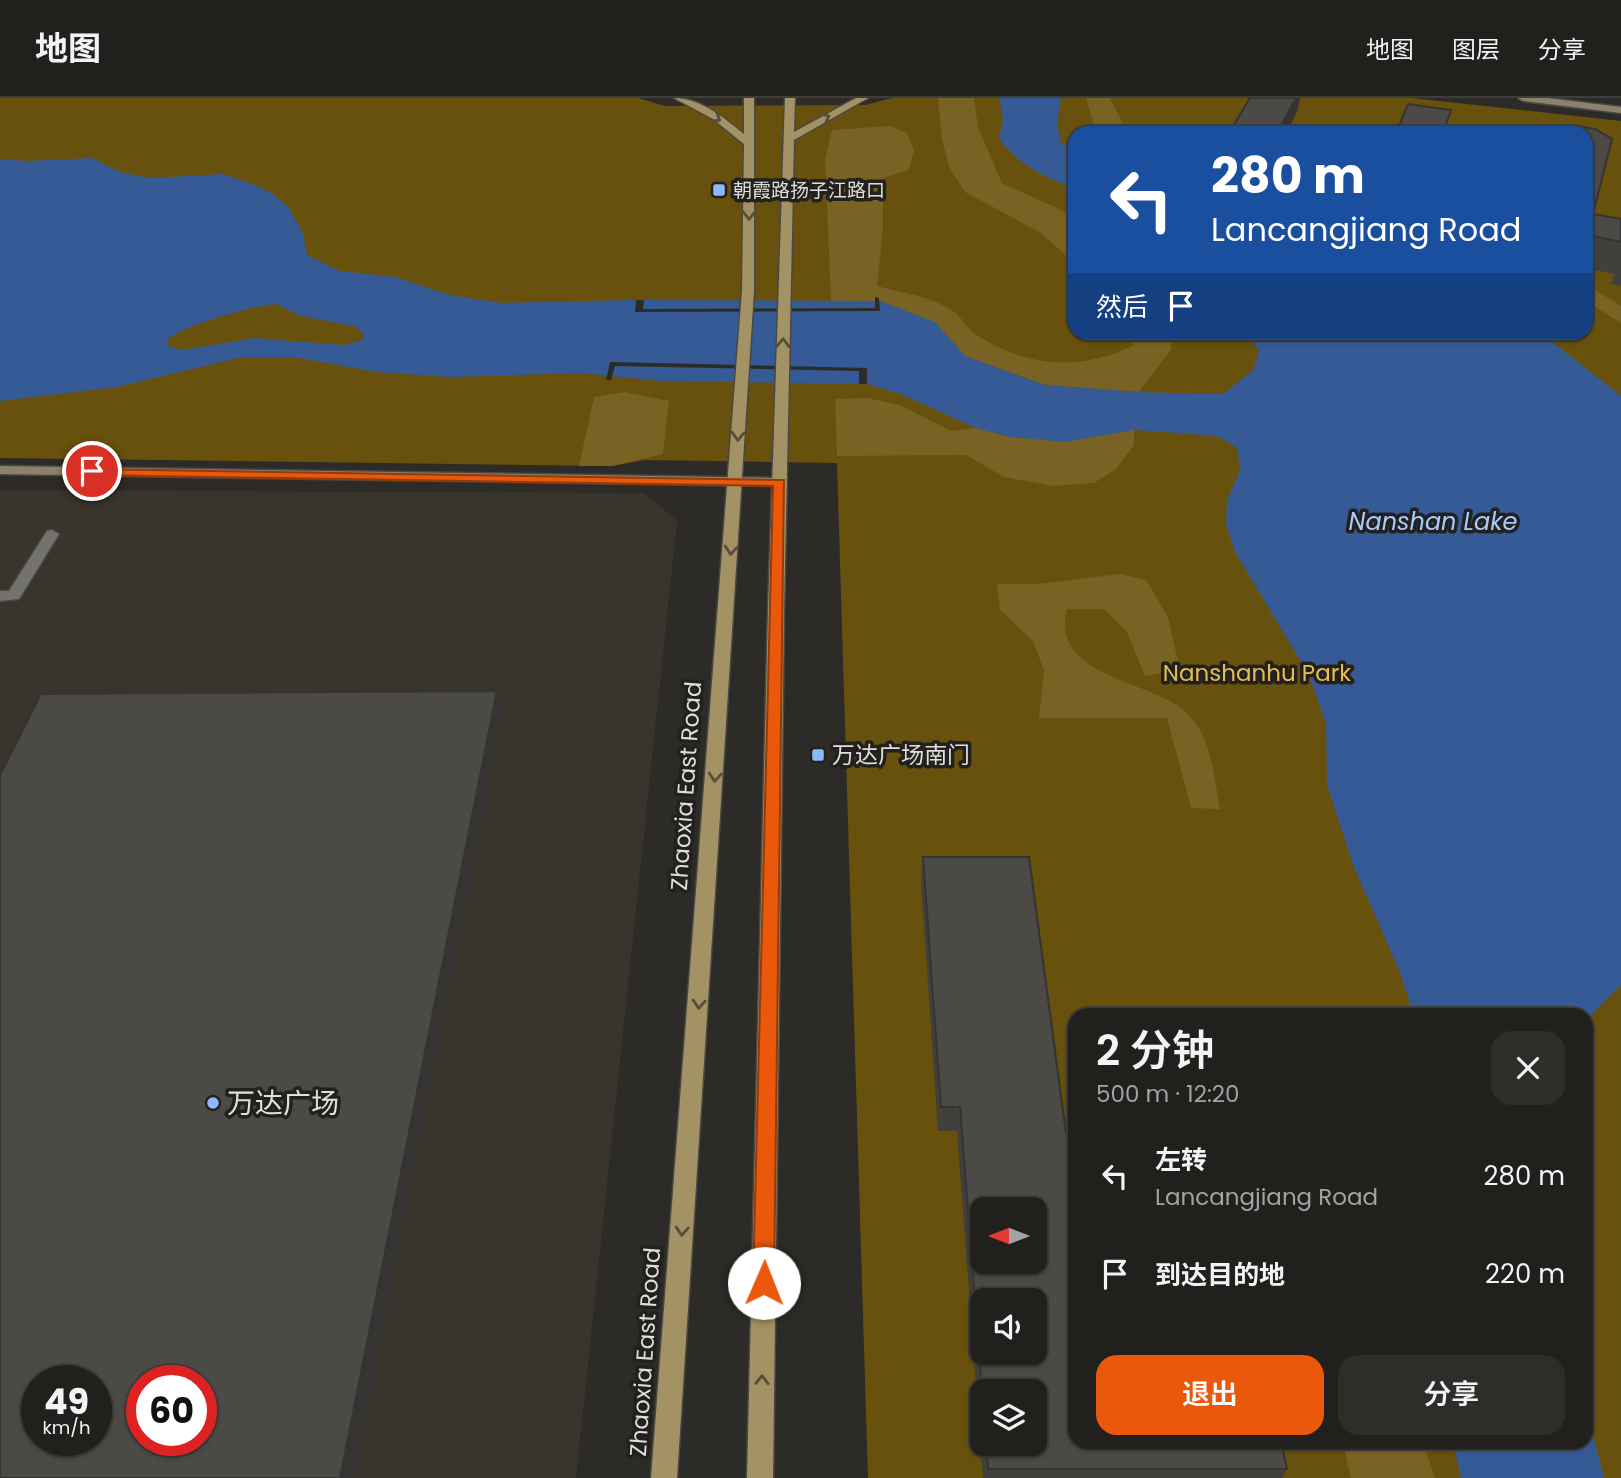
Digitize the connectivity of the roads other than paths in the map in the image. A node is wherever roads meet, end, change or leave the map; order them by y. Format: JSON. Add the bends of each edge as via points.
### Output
{"nodes":[{"id":1,"x":679,"y":98,"type":"edge"},
{"id":2,"x":749,"y":98,"type":"edge"},
{"id":3,"x":790,"y":98,"type":"edge"},
{"id":4,"x":863,"y":98,"type":"edge"},
{"id":5,"x":1523,"y":98,"type":"edge"},
{"id":6,"x":1621,"y":110,"type":"edge"},
{"id":7,"x":789,"y":139,"type":"junction"},
{"id":8,"x":749,"y":143,"type":"junction"},
{"id":9,"x":0,"y":470,"type":"edge"},
{"id":10,"x":736,"y":482,"type":"junction"},
{"id":11,"x":779,"y":482,"type":"junction"},
{"id":12,"x":52,"y":534,"type":"dead end"},
{"id":13,"x":0,"y":596,"type":"edge"},
{"id":14,"x":761,"y":1449,"type":"junction"},
{"id":15,"x":664,"y":1478,"type":"edge"},
{"id":16,"x":760,"y":1478,"type":"edge"},
{"id":17,"x":772,"y":1478,"type":"edge"}],
"edges":[{"from":1,"to":8,"type":"main road","one_way":true,"via":[[717,117]]},
{"from":2,"to":8,"type":"main road","name":"Zhaoxia East Road"},
{"from":3,"to":7,"type":"main road"},
{"from":7,"to":4,"type":"main road","one_way":true},
{"from":5,"to":6,"type":"street"},
{"from":11,"to":7,"type":"main road","one_way":true},
{"from":8,"to":10,"type":"main road","name":"Zhaoxia East Road","one_way":true,"via":[[748,291]]},
{"from":9,"to":10,"type":"street"},
{"from":10,"to":11,"type":"street"},
{"from":10,"to":15,"type":"main road","name":"Zhaoxia East Road","one_way":true},
{"from":14,"to":11,"type":"main road","one_way":true},
{"from":12,"to":13,"type":"street","via":[[14,596]]},
{"from":14,"to":16,"type":"main road"},
{"from":14,"to":17,"type":"street"}]}
